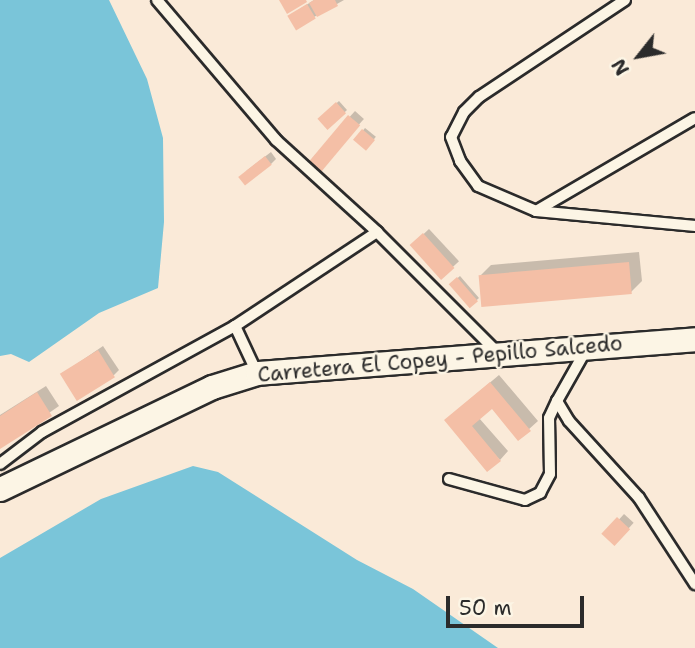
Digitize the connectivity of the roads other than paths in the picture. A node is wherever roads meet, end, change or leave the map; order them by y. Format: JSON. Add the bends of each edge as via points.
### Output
{"nodes":[{"id":1,"x":157,"y":0,"type":"edge"},
{"id":2,"x":625,"y":0,"type":"edge"},
{"id":3,"x":695,"y":118,"type":"edge"},
{"id":4,"x":536,"y":211,"type":"junction"},
{"id":5,"x":695,"y":226,"type":"edge"},
{"id":6,"x":377,"y":232,"type":"junction"},
{"id":7,"x":235,"y":326,"type":"junction"},
{"id":8,"x":695,"y":339,"type":"edge"},
{"id":9,"x":588,"y":345,"type":"junction"},
{"id":10,"x":499,"y":354,"type":"junction"},
{"id":11,"x":257,"y":373,"type":"junction"},
{"id":12,"x":557,"y":401,"type":"junction"},
{"id":13,"x":0,"y":464,"type":"edge"},
{"id":14,"x":449,"y":479,"type":"dead end"},
{"id":15,"x":0,"y":489,"type":"edge"},
{"id":16,"x":695,"y":584,"type":"edge"}],
"edges":[{"from":1,"to":6,"type":"lane","via":[[276,140]]},
{"from":2,"to":4,"type":"lane","via":[[479,97],[464,112],[451,137],[460,162],[478,186]]},
{"from":3,"to":4,"type":"lane"},
{"from":4,"to":5,"type":"lane"},
{"from":6,"to":7,"type":"lane"},
{"from":6,"to":10,"type":"lane"},
{"from":7,"to":11,"type":"lane"},
{"from":7,"to":13,"type":"lane","via":[[42,432]]},
{"from":8,"to":9,"type":"street","name":"Carretera El Copey - Pepillo Salcedo"},
{"from":9,"to":10,"type":"street","name":"Carretera El Copey - Pepillo Salcedo"},
{"from":9,"to":12,"type":"lane"},
{"from":10,"to":11,"type":"street","name":"Carretera El Copey - Pepillo Salcedo"},
{"from":11,"to":15,"type":"street","name":"Carretera El Copey - Pepillo Salcedo","via":[[212,387]]},
{"from":12,"to":14,"type":"lane","via":[[549,418],[550,474],[540,493],[525,500]]},
{"from":12,"to":16,"type":"lane","via":[[569,421],[639,498]]}]}
